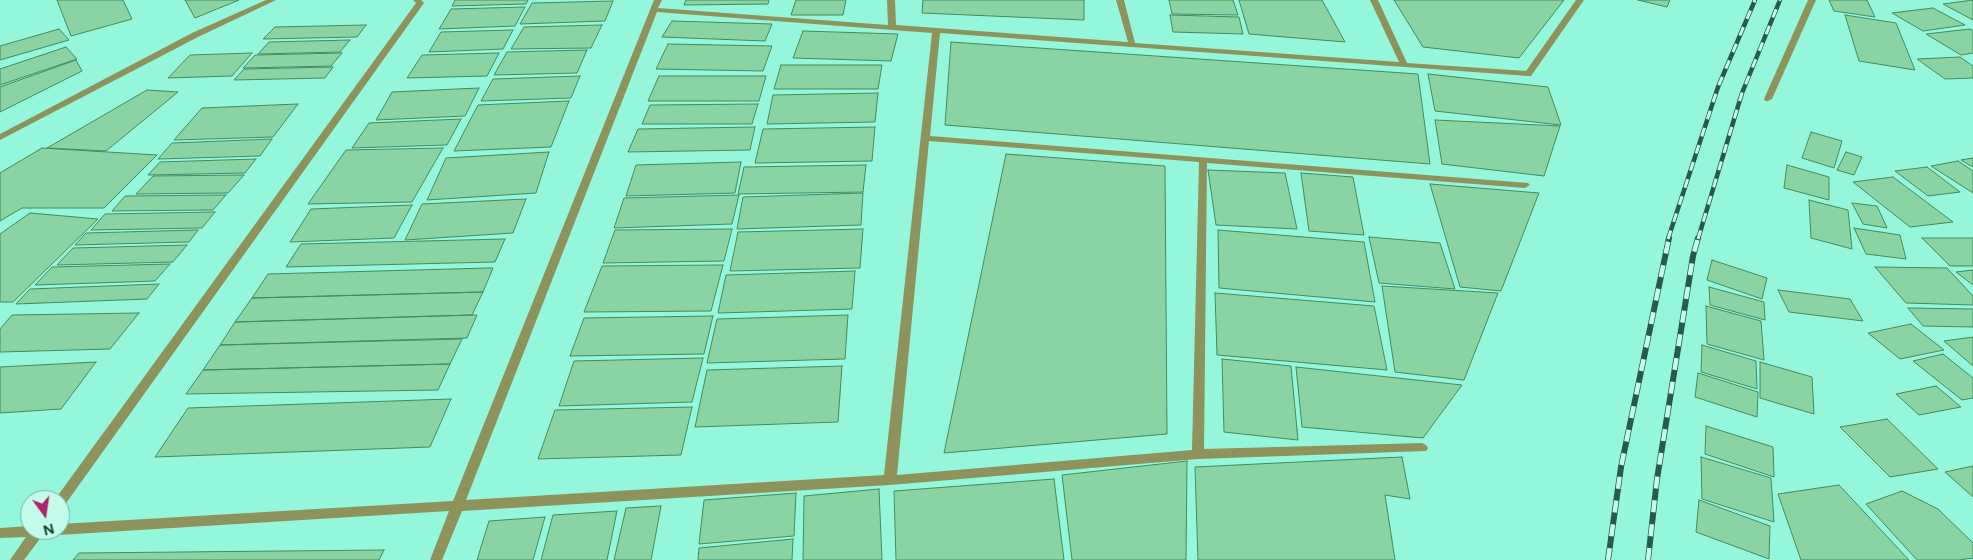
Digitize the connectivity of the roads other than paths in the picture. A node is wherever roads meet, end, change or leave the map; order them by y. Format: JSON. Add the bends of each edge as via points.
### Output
{"nodes":[{"id":1,"x":272,"y":0,"type":"edge"},
{"id":2,"x":417,"y":0,"type":"edge"},
{"id":3,"x":891,"y":0,"type":"edge"},
{"id":4,"x":1120,"y":0,"type":"edge"},
{"id":5,"x":1374,"y":0,"type":"edge"},
{"id":6,"x":1580,"y":0,"type":"edge"},
{"id":7,"x":1812,"y":0,"type":"edge"},
{"id":8,"x":657,"y":5,"type":"edge"},
{"id":9,"x":892,"y":28,"type":"junction"},
{"id":10,"x":936,"y":31,"type":"junction"},
{"id":11,"x":1132,"y":45,"type":"junction"},
{"id":12,"x":1404,"y":65,"type":"junction"},
{"id":13,"x":1768,"y":99,"type":"dead end"},
{"id":14,"x":0,"y":137,"type":"edge"},
{"id":15,"x":924,"y":138,"type":"junction"},
{"id":16,"x":1203,"y":160,"type":"junction"},
{"id":17,"x":1525,"y":185,"type":"dead end"},
{"id":18,"x":1422,"y":448,"type":"dead end"},
{"id":19,"x":1198,"y":454,"type":"junction"},
{"id":20,"x":890,"y":480,"type":"junction"},
{"id":21,"x":69,"y":490,"type":"edge"},
{"id":22,"x":458,"y":505,"type":"junction"},
{"id":23,"x":70,"y":529,"type":"edge"},
{"id":24,"x":20,"y":532,"type":"edge"},
{"id":25,"x":0,"y":533,"type":"edge"},
{"id":26,"x":32,"y":540,"type":"edge"},
{"id":27,"x":16,"y":560,"type":"edge"},
{"id":28,"x":436,"y":560,"type":"edge"}],
"edges":[{"from":1,"to":14,"type":"street","via":[[195,35]]},
{"from":2,"to":21,"type":"street","via":[[420,4]]},
{"from":3,"to":9,"type":"street"},
{"from":4,"to":11,"type":"street"},
{"from":5,"to":12,"type":"street"},
{"from":6,"to":12,"type":"street","via":[[1528,74]]},
{"from":7,"to":13,"type":"street"},
{"from":8,"to":9,"type":"street"},
{"from":8,"to":22,"type":"street"},
{"from":9,"to":10,"type":"street"},
{"from":10,"to":11,"type":"street"},
{"from":10,"to":15,"type":"street"},
{"from":11,"to":12,"type":"street"},
{"from":15,"to":16,"type":"street"},
{"from":15,"to":20,"type":"street"},
{"from":16,"to":17,"type":"street"},
{"from":16,"to":19,"type":"street"},
{"from":18,"to":19,"type":"street"},
{"from":19,"to":20,"type":"street"},
{"from":20,"to":22,"type":"street"},
{"from":22,"to":23,"type":"street"},
{"from":22,"to":28,"type":"street"},
{"from":24,"to":25,"type":"street"},
{"from":26,"to":27,"type":"street"}]}
